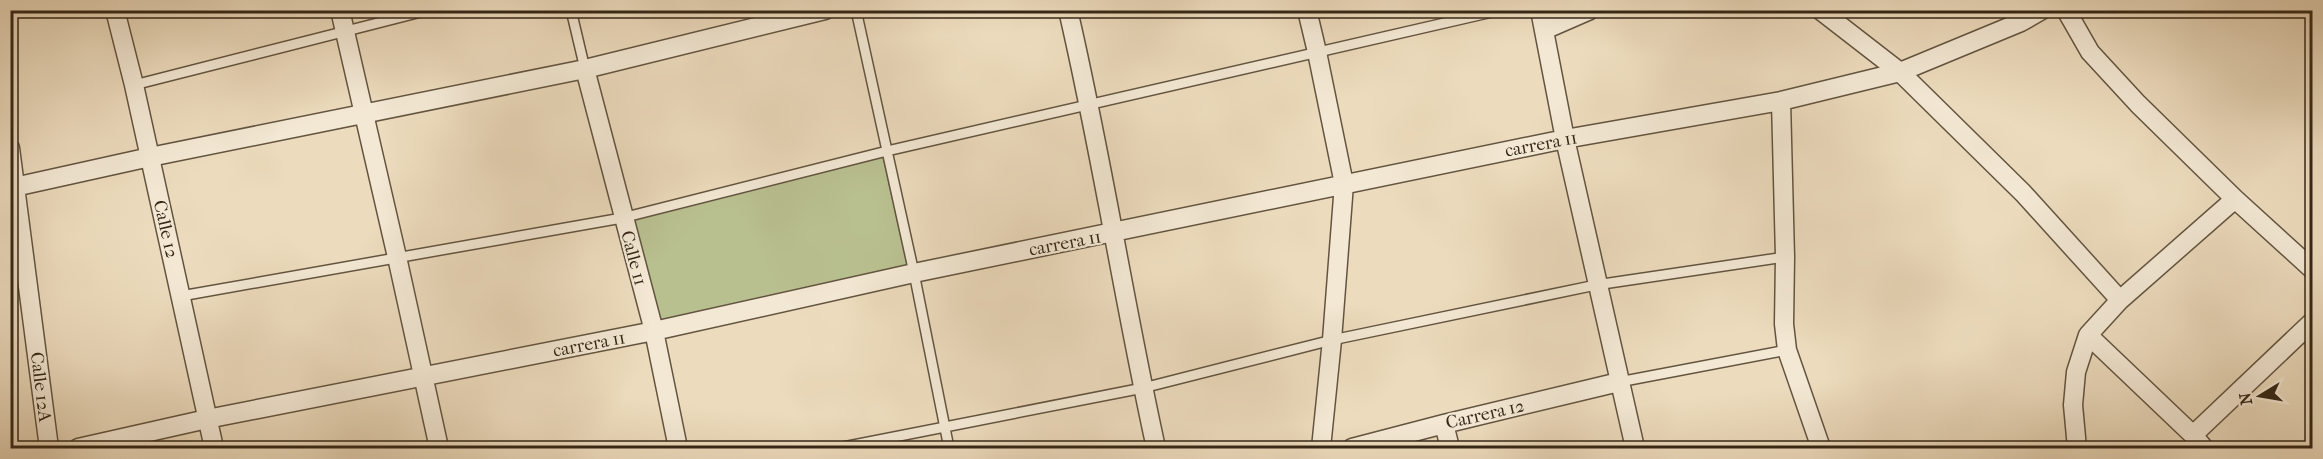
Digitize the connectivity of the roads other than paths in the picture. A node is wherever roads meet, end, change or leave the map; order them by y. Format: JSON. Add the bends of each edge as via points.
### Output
{"nodes":[{"id":1,"x":114,"y":10,"type":"edge"},
{"id":2,"x":340,"y":10,"type":"edge"},
{"id":3,"x":429,"y":10,"type":"edge"},
{"id":4,"x":571,"y":10,"type":"edge"},
{"id":5,"x":825,"y":10,"type":"edge"},
{"id":6,"x":856,"y":10,"type":"edge"},
{"id":7,"x":1068,"y":10,"type":"edge"},
{"id":8,"x":1306,"y":10,"type":"edge"},
{"id":9,"x":1501,"y":10,"type":"edge"},
{"id":10,"x":1540,"y":10,"type":"edge"},
{"id":11,"x":1590,"y":10,"type":"edge"},
{"id":12,"x":1820,"y":10,"type":"edge"},
{"id":13,"x":2042,"y":10,"type":"edge"},
{"id":14,"x":2066,"y":10,"type":"edge"},
{"id":15,"x":1544,"y":30,"type":"junction"},
{"id":16,"x":346,"y":32,"type":"junction"},
{"id":17,"x":1317,"y":52,"type":"junction"},
{"id":18,"x":585,"y":69,"type":"junction"},
{"id":19,"x":1900,"y":72,"type":"junction"},
{"id":20,"x":135,"y":85,"type":"junction"},
{"id":21,"x":1781,"y":101,"type":"junction"},
{"id":22,"x":1090,"y":104,"type":"junction"},
{"id":23,"x":364,"y":114,"type":"junction"},
{"id":24,"x":1564,"y":139,"type":"junction"},
{"id":25,"x":10,"y":148,"type":"edge"},
{"id":26,"x":887,"y":151,"type":"junction"},
{"id":27,"x":150,"y":157,"type":"junction"},
{"id":28,"x":1344,"y":184,"type":"junction"},
{"id":29,"x":13,"y":187,"type":"edge"},
{"id":30,"x":2235,"y":198,"type":"junction"},
{"id":31,"x":622,"y":218,"type":"junction"},
{"id":32,"x":1114,"y":233,"type":"junction"},
{"id":33,"x":398,"y":257,"type":"junction"},
{"id":34,"x":1785,"y":257,"type":"junction"},
{"id":35,"x":2313,"y":269,"type":"edge"},
{"id":36,"x":915,"y":273,"type":"junction"},
{"id":37,"x":1596,"y":285,"type":"junction"},
{"id":38,"x":181,"y":296,"type":"junction"},
{"id":39,"x":2120,"y":300,"type":"junction"},
{"id":40,"x":2313,"y":322,"type":"edge"},
{"id":41,"x":654,"y":332,"type":"junction"},
{"id":42,"x":2088,"y":335,"type":"junction"},
{"id":43,"x":1332,"y":340,"type":"junction"},
{"id":44,"x":1787,"y":350,"type":"junction"},
{"id":45,"x":423,"y":378,"type":"junction"},
{"id":46,"x":1619,"y":382,"type":"junction"},
{"id":47,"x":1143,"y":388,"type":"junction"},
{"id":48,"x":207,"y":419,"type":"junction"},
{"id":49,"x":1444,"y":424,"type":"junction"},
{"id":50,"x":945,"y":427,"type":"junction"},
{"id":51,"x":2198,"y":442,"type":"edge"},
{"id":52,"x":49,"y":448,"type":"edge"},
{"id":53,"x":82,"y":448,"type":"edge"},
{"id":54,"x":214,"y":448,"type":"edge"},
{"id":55,"x":439,"y":448,"type":"edge"},
{"id":56,"x":678,"y":448,"type":"edge"},
{"id":57,"x":838,"y":448,"type":"edge"},
{"id":58,"x":948,"y":448,"type":"edge"},
{"id":59,"x":1156,"y":448,"type":"edge"},
{"id":60,"x":1321,"y":448,"type":"edge"},
{"id":61,"x":1352,"y":448,"type":"edge"},
{"id":62,"x":1450,"y":448,"type":"edge"},
{"id":63,"x":1635,"y":448,"type":"edge"},
{"id":64,"x":1821,"y":448,"type":"edge"},
{"id":65,"x":2078,"y":448,"type":"edge"}],
"edges":[{"from":1,"to":20,"type":"street","name":"Calle 12"},
{"from":2,"to":16,"type":"street"},
{"from":3,"to":16,"type":"lane"},
{"from":4,"to":18,"type":"lane"},
{"from":5,"to":18,"type":"street"},
{"from":6,"to":26,"type":"lane"},
{"from":7,"to":22,"type":"street"},
{"from":8,"to":17,"type":"street"},
{"from":9,"to":17,"type":"lane"},
{"from":10,"to":15,"type":"street"},
{"from":11,"to":15,"type":"street"},
{"from":12,"to":19,"type":"street"},
{"from":13,"to":19,"type":"street","name":"carrera 11"},
{"from":14,"to":30,"type":"street","via":[[2090,52]]},
{"from":15,"to":24,"type":"street"},
{"from":16,"to":20,"type":"lane"},
{"from":16,"to":23,"type":"street"},
{"from":17,"to":22,"type":"lane"},
{"from":17,"to":28,"type":"street"},
{"from":18,"to":23,"type":"street"},
{"from":18,"to":31,"type":"street","name":"Calle 11"},
{"from":19,"to":21,"type":"street","name":"carrera 11"},
{"from":19,"to":39,"type":"street","via":[[2023,193]]},
{"from":20,"to":27,"type":"street","name":"Calle 12"},
{"from":21,"to":24,"type":"street","name":"carrera 11"},
{"from":21,"to":34,"type":"street"},
{"from":22,"to":26,"type":"lane"},
{"from":22,"to":32,"type":"street"},
{"from":23,"to":27,"type":"street"},
{"from":23,"to":33,"type":"street"},
{"from":24,"to":28,"type":"street","name":"carrera 11"},
{"from":24,"to":37,"type":"street"},
{"from":25,"to":29,"type":"street","name":"Calle 12A"},
{"from":26,"to":31,"type":"lane"},
{"from":26,"to":36,"type":"lane"},
{"from":27,"to":29,"type":"street"},
{"from":27,"to":38,"type":"street","name":"Calle 12"},
{"from":28,"to":32,"type":"street","name":"carrera 11"},
{"from":28,"to":43,"type":"street"},
{"from":29,"to":52,"type":"street","name":"Calle 12A"},
{"from":30,"to":35,"type":"street"},
{"from":30,"to":39,"type":"street"},
{"from":31,"to":33,"type":"lane"},
{"from":31,"to":41,"type":"street","name":"Calle 11"},
{"from":32,"to":36,"type":"street","name":"carrera 11"},
{"from":32,"to":47,"type":"street"},
{"from":33,"to":38,"type":"lane"},
{"from":33,"to":45,"type":"street"},
{"from":34,"to":37,"type":"lane"},
{"from":34,"to":44,"type":"street"},
{"from":36,"to":41,"type":"street","name":"carrera 11"},
{"from":36,"to":50,"type":"lane"},
{"from":37,"to":43,"type":"lane"},
{"from":37,"to":46,"type":"street"},
{"from":38,"to":48,"type":"street","name":"Calle 12"},
{"from":39,"to":42,"type":"street"},
{"from":40,"to":51,"type":"street"},
{"from":41,"to":45,"type":"street","name":"carrera 11"},
{"from":41,"to":56,"type":"street","name":"Calle 11"},
{"from":42,"to":51,"type":"street"},
{"from":42,"to":65,"type":"street","via":[[2076,372],[2073,405]]},
{"from":43,"to":47,"type":"lane"},
{"from":43,"to":60,"type":"street"},
{"from":44,"to":46,"type":"lane"},
{"from":44,"to":64,"type":"street"},
{"from":45,"to":48,"type":"street","name":"carrera 11"},
{"from":45,"to":55,"type":"street"},
{"from":46,"to":49,"type":"street","name":"Carrera 12"},
{"from":46,"to":63,"type":"street"},
{"from":47,"to":50,"type":"lane"},
{"from":47,"to":59,"type":"street"},
{"from":48,"to":53,"type":"street","name":"carrera 11"},
{"from":48,"to":54,"type":"street","name":"Calle 12"},
{"from":49,"to":61,"type":"street","name":"Carrera 12"},
{"from":49,"to":62,"type":"street"},
{"from":50,"to":57,"type":"lane"},
{"from":50,"to":58,"type":"lane"}]}
